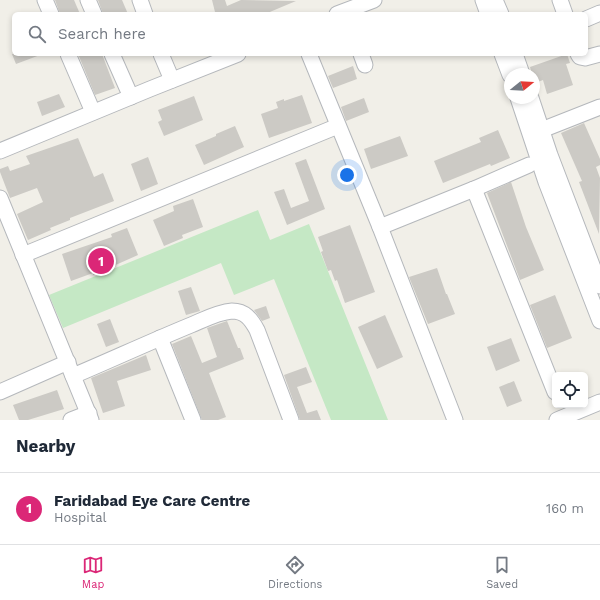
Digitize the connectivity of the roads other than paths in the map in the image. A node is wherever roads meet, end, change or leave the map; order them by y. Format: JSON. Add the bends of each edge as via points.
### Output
{"nodes":[{"id":1,"x":44,"y":0,"type":"edge"},
{"id":2,"x":88,"y":0,"type":"edge"},
{"id":3,"x":374,"y":0,"type":"edge"},
{"id":4,"x":483,"y":0,"type":"edge"},
{"id":5,"x":496,"y":0,"type":"edge"},
{"id":6,"x":560,"y":0,"type":"edge"},
{"id":7,"x":50,"y":12,"type":"edge"},
{"id":8,"x":93,"y":12,"type":"edge"},
{"id":9,"x":345,"y":12,"type":"edge"},
{"id":10,"x":487,"y":12,"type":"edge"},
{"id":11,"x":499,"y":12,"type":"edge"},
{"id":12,"x":564,"y":12,"type":"edge"},
{"id":13,"x":600,"y":14,"type":"edge"},
{"id":14,"x":588,"y":18,"type":"edge"},
{"id":15,"x":600,"y":54,"type":"edge"},
{"id":16,"x":69,"y":56,"type":"edge"},
{"id":17,"x":113,"y":56,"type":"edge"},
{"id":18,"x":162,"y":56,"type":"edge"},
{"id":19,"x":233,"y":56,"type":"edge"},
{"id":20,"x":310,"y":56,"type":"edge"},
{"id":21,"x":503,"y":56,"type":"edge"},
{"id":22,"x":516,"y":56,"type":"edge"},
{"id":23,"x":579,"y":56,"type":"edge"},
{"id":24,"x":507,"y":68,"type":"edge"},
{"id":25,"x":520,"y":68,"type":"edge"},
{"id":26,"x":172,"y":80,"type":"junction"},
{"id":27,"x":131,"y":97,"type":"junction"},
{"id":28,"x":521,"y":104,"type":"edge"},
{"id":29,"x":532,"y":104,"type":"edge"},
{"id":30,"x":600,"y":106,"type":"edge"},
{"id":31,"x":93,"y":112,"type":"junction"},
{"id":32,"x":338,"y":126,"type":"junction"},
{"id":33,"x":537,"y":132,"type":"junction"},
{"id":34,"x":0,"y":151,"type":"edge"},
{"id":35,"x":529,"y":165,"type":"dead end"},
{"id":36,"x":474,"y":189,"type":"junction"},
{"id":37,"x":0,"y":198,"type":"edge"},
{"id":38,"x":380,"y":227,"type":"junction"},
{"id":39,"x":23,"y":255,"type":"junction"},
{"id":40,"x":600,"y":286,"type":"edge"},
{"id":41,"x":600,"y":321,"type":"edge"},
{"id":42,"x":160,"y":338,"type":"junction"},
{"id":43,"x":71,"y":369,"type":"junction"},
{"id":44,"x":552,"y":384,"type":"edge"},
{"id":45,"x":0,"y":392,"type":"edge"},
{"id":46,"x":600,"y":402,"type":"edge"},
{"id":47,"x":561,"y":414,"type":"edge"},
{"id":48,"x":90,"y":417,"type":"edge"},
{"id":49,"x":71,"y":420,"type":"edge"},
{"id":50,"x":193,"y":420,"type":"edge"},
{"id":51,"x":291,"y":420,"type":"edge"},
{"id":52,"x":456,"y":420,"type":"edge"}],
"edges":[{"from":1,"to":7,"type":"street"},
{"from":2,"to":8,"type":"street"},
{"from":3,"to":9,"type":"street"},
{"from":4,"to":10,"type":"street"},
{"from":5,"to":11,"type":"street"},
{"from":6,"to":12,"type":"street"},
{"from":13,"to":14,"type":"street"},
{"from":15,"to":23,"type":"street","via":[[585,58]]},
{"from":16,"to":31,"type":"street"},
{"from":17,"to":27,"type":"street"},
{"from":18,"to":26,"type":"street"},
{"from":19,"to":26,"type":"street"},
{"from":20,"to":32,"type":"street"},
{"from":21,"to":24,"type":"street"},
{"from":22,"to":25,"type":"street"},
{"from":26,"to":27,"type":"street"},
{"from":27,"to":31,"type":"street"},
{"from":28,"to":33,"type":"street"},
{"from":29,"to":33,"type":"street"},
{"from":30,"to":33,"type":"street"},
{"from":31,"to":34,"type":"street"},
{"from":32,"to":38,"type":"street"},
{"from":32,"to":39,"type":"street"},
{"from":33,"to":40,"type":"street","via":[[550,155]]},
{"from":33,"to":41,"type":"street","via":[[546,182]]},
{"from":35,"to":36,"type":"street"},
{"from":36,"to":38,"type":"street"},
{"from":36,"to":44,"type":"street"},
{"from":37,"to":39,"type":"street"},
{"from":38,"to":52,"type":"street"},
{"from":39,"to":43,"type":"street"},
{"from":42,"to":43,"type":"street"},
{"from":42,"to":50,"type":"street"},
{"from":42,"to":51,"type":"street","via":[[231,311],[251,319]]},
{"from":43,"to":45,"type":"street"},
{"from":43,"to":48,"type":"street"},
{"from":46,"to":47,"type":"street"},
{"from":48,"to":49,"type":"street"}]}
